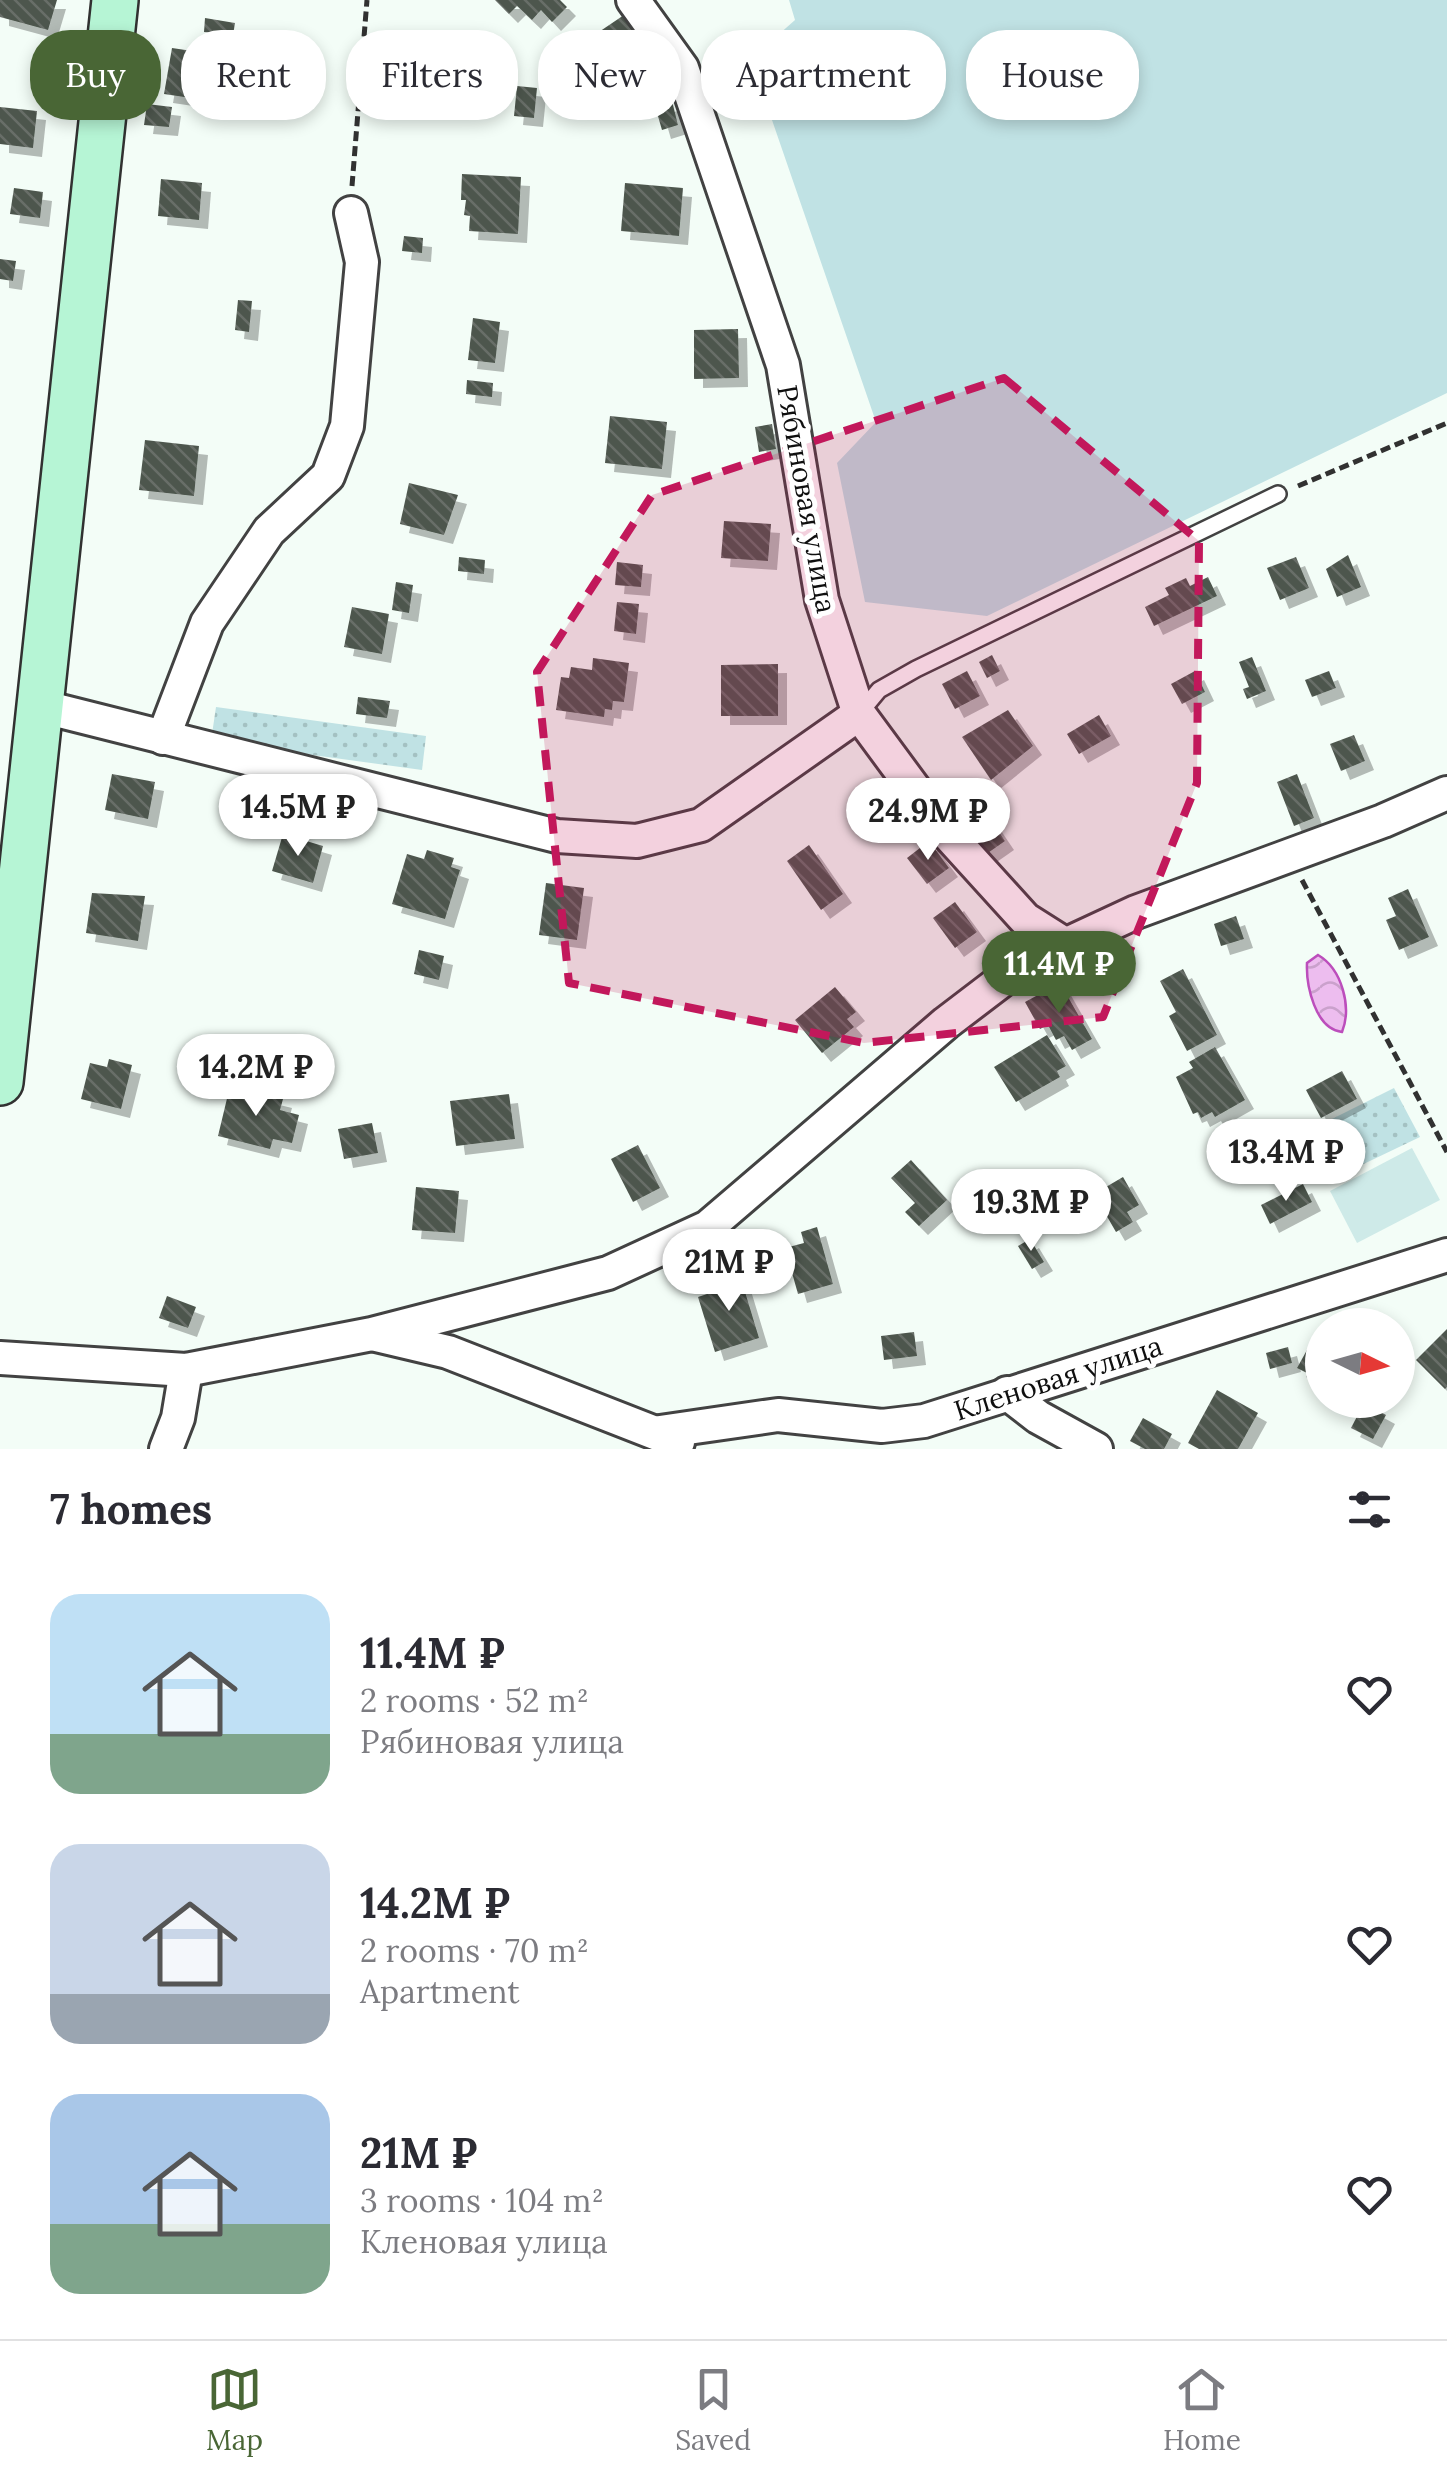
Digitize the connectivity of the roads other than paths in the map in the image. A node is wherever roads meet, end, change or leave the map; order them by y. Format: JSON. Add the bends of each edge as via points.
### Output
{"nodes":[{"id":1,"x":116,"y":0,"type":"edge"},
{"id":2,"x":633,"y":0,"type":"edge"},
{"id":3,"x":350,"y":213,"type":"road end"},
{"id":4,"x":1278,"y":494,"type":"road end"},
{"id":5,"x":40,"y":706,"type":"junction"},
{"id":6,"x":859,"y":714,"type":"junction"},
{"id":7,"x":162,"y":738,"type":"junction"},
{"id":8,"x":1447,"y":793,"type":"edge"},
{"id":9,"x":1066,"y":944,"type":"junction"},
{"id":10,"x":0,"y":1080,"type":"edge"},
{"id":11,"x":1447,"y":1255,"type":"edge"},
{"id":12,"x":372,"y":1334,"type":"junction"},
{"id":13,"x":0,"y":1358,"type":"edge"},
{"id":14,"x":186,"y":1370,"type":"junction"},
{"id":15,"x":1007,"y":1393,"type":"junction"},
{"id":16,"x":660,"y":1432,"type":"junction"},
{"id":17,"x":166,"y":1449,"type":"edge"},
{"id":18,"x":690,"y":1449,"type":"edge"},
{"id":19,"x":1096,"y":1449,"type":"edge"}],
"edges":[{"from":1,"to":5,"type":"main road"},
{"from":2,"to":6,"type":"street","name":"Рябиновая улица","via":[[682,68],[783,365],[822,600]]},
{"from":3,"to":7,"type":"street","via":[[362,262],[347,426],[328,476],[269,531],[207,624]]},
{"from":4,"to":6,"type":"lane","via":[[916,669],[879,690]]},
{"from":5,"to":7,"type":"street"},
{"from":5,"to":10,"type":"main road","via":[[20,829]]},
{"from":6,"to":7,"type":"street","via":[[701,825],[637,841],[557,836]]},
{"from":6,"to":9,"type":"street","name":"Рябиновая улица","via":[[946,832],[1026,919]]},
{"from":8,"to":9,"type":"street"},
{"from":9,"to":12,"type":"street","via":[[1022,965],[946,1023],[708,1226],[608,1273]]},
{"from":11,"to":15,"type":"street","name":"Кленовая улица"},
{"from":12,"to":14,"type":"street"},
{"from":12,"to":16,"type":"street","via":[[448,1352]]},
{"from":13,"to":14,"type":"street"},
{"from":14,"to":17,"type":"street"},
{"from":15,"to":16,"type":"street","name":"Кленовая улица","via":[[882,1426],[778,1415]]},
{"from":15,"to":19,"type":"street"},
{"from":16,"to":18,"type":"street"}]}
